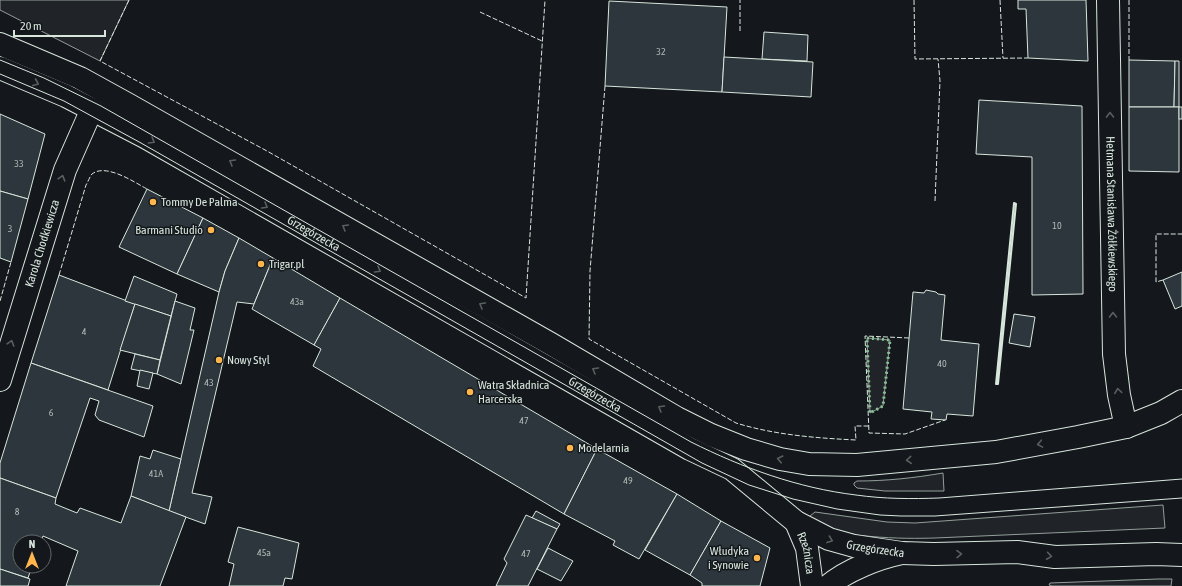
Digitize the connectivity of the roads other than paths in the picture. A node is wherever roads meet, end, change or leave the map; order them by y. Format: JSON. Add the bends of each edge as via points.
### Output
{"nodes":[{"id":1,"x":1108,"y":0,"type":"edge"},
{"id":2,"x":0,"y":44,"type":"edge"},
{"id":3,"x":0,"y":68,"type":"edge"},
{"id":4,"x":92,"y":109,"type":"junction"},
{"id":5,"x":0,"y":380,"type":"edge"},
{"id":6,"x":1182,"y":401,"type":"edge"},
{"id":7,"x":1126,"y":427,"type":"junction"},
{"id":8,"x":796,"y":522,"type":"junction"},
{"id":9,"x":902,"y":553,"type":"junction"},
{"id":10,"x":1182,"y":555,"type":"edge"},
{"id":11,"x":812,"y":586,"type":"edge"},
{"id":12,"x":828,"y":586,"type":"edge"}],
"edges":[{"from":7,"to":1,"type":"street","name":"Hetmana Stanisława Żółkiewskiego","one_way":true,"via":[[1118,395],[1114,354]]},
{"from":7,"to":2,"type":"street","name":"Grzegórzecka","one_way":true,"via":[[996,452],[858,465],[809,464],[746,449],[677,418],[129,104],[80,78]]},
{"from":3,"to":4,"type":"street","name":"Grzegórzecka","one_way":true},
{"from":5,"to":4,"type":"street","name":"Karola Chodkiewicza","one_way":true,"via":[[64,170]]},
{"from":4,"to":8,"type":"street","name":"Grzegórzecka","one_way":true,"via":[[683,445],[732,469]]},
{"from":6,"to":7,"type":"street","name":"Grzegórzecka","via":[[1161,413]]},
{"from":8,"to":9,"type":"street","name":"Grzegórzecka","one_way":true,"via":[[835,541]]},
{"from":8,"to":11,"type":"street","name":"Rzeźnicza","via":[[807,548]]},
{"from":9,"to":10,"type":"street","name":"Grzegórzecka","one_way":true,"via":[[1017,552],[1055,557]]},
{"from":9,"to":12,"type":"street","name":"Rzeźnicza","via":[[876,560]]}]}
